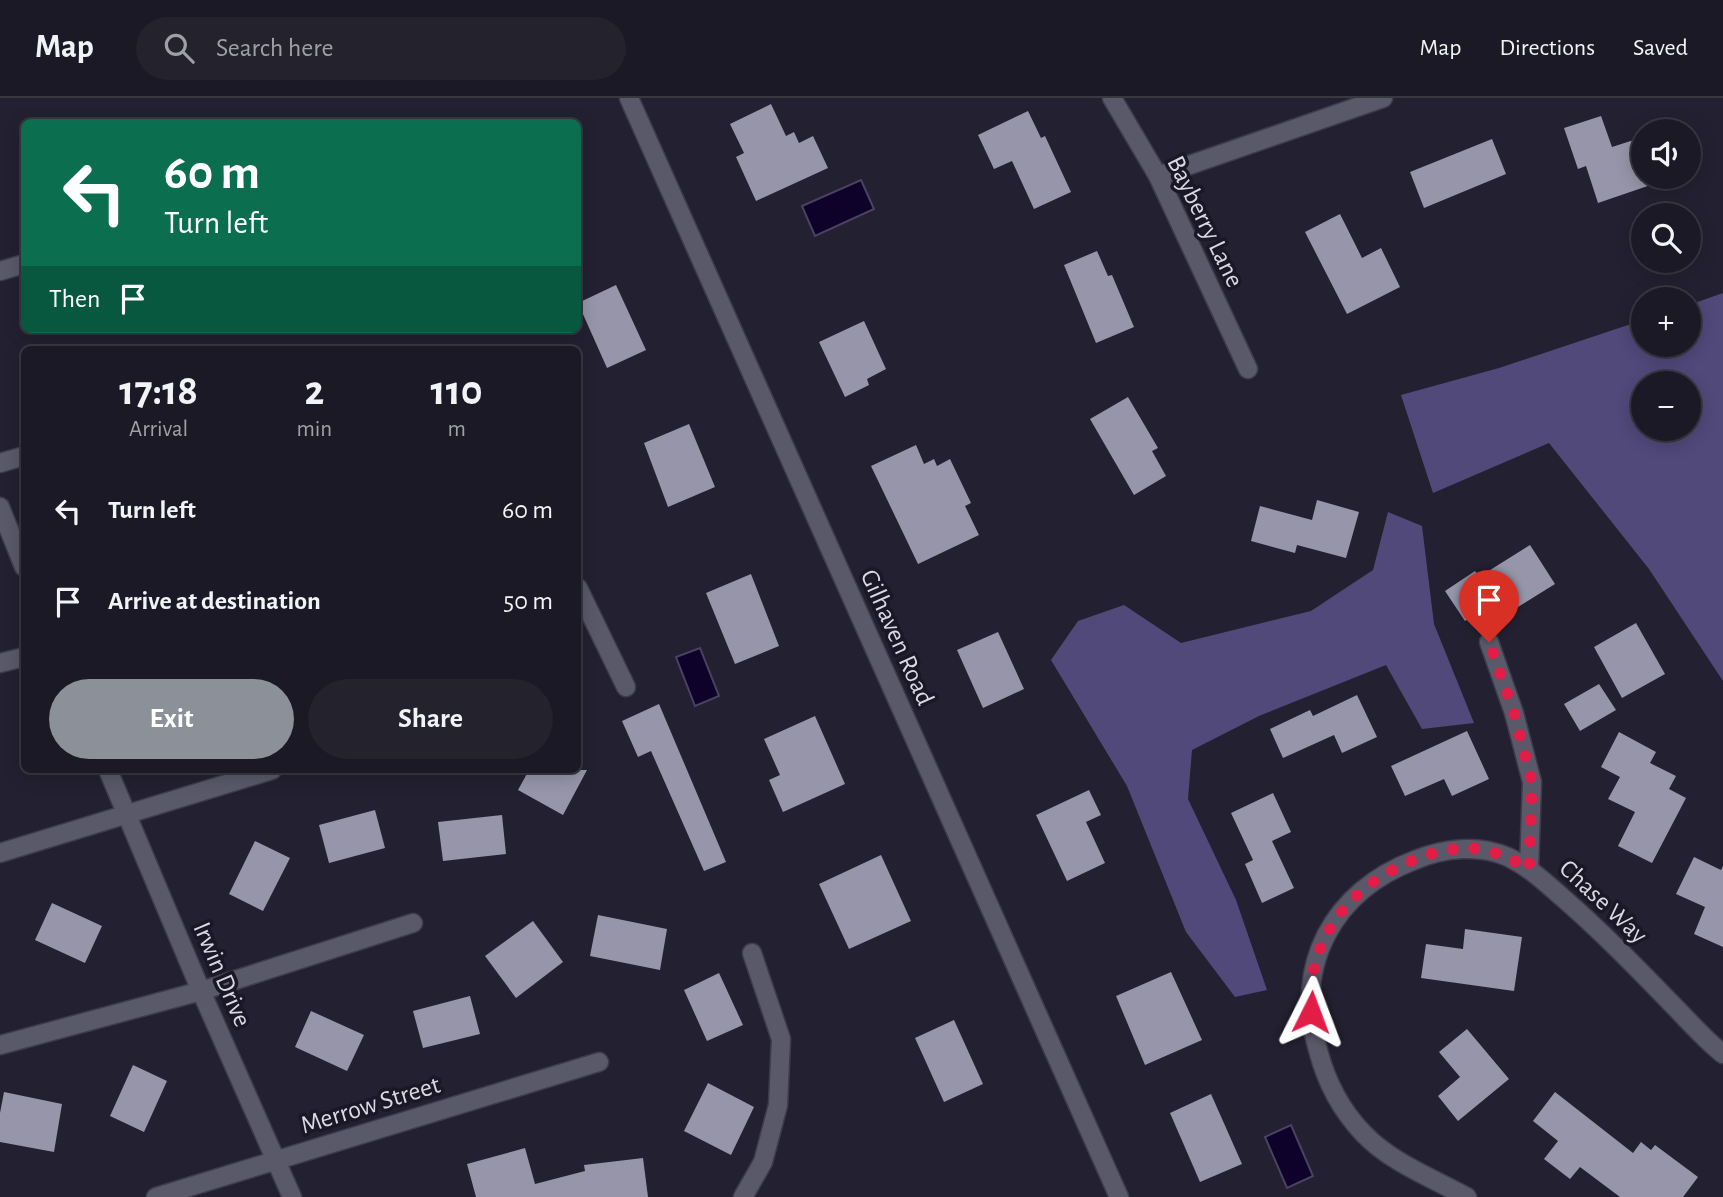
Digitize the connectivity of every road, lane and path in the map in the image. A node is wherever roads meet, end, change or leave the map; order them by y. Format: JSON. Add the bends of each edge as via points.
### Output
{"nodes":[{"id":1,"x":629,"y":98,"type":"edge"},
{"id":2,"x":1112,"y":98,"type":"edge"},
{"id":3,"x":1383,"y":98,"type":"edge"},
{"id":4,"x":1158,"y":176,"type":"junction"},
{"id":5,"x":21,"y":265,"type":"edge"},
{"id":6,"x":0,"y":271,"type":"edge"},
{"id":7,"x":1248,"y":369,"type":"dead end"},
{"id":8,"x":21,"y":457,"type":"edge"},
{"id":9,"x":0,"y":463,"type":"edge"},
{"id":10,"x":0,"y":508,"type":"edge"},
{"id":11,"x":21,"y":560,"type":"edge"},
{"id":12,"x":581,"y":594,"type":"edge"},
{"id":13,"x":1489,"y":642,"type":"dead end"},
{"id":14,"x":21,"y":658,"type":"edge"},
{"id":15,"x":0,"y":663,"type":"edge"},
{"id":16,"x":626,"y":687,"type":"dead end"},
{"id":17,"x":109,"y":773,"type":"edge"},
{"id":18,"x":262,"y":773,"type":"edge"},
{"id":19,"x":125,"y":813,"type":"junction"},
{"id":20,"x":0,"y":853,"type":"edge"},
{"id":21,"x":1529,"y":869,"type":"junction"},
{"id":22,"x":413,"y":923,"type":"dead end"},
{"id":23,"x":752,"y":954,"type":"dead end"},
{"id":24,"x":201,"y":991,"type":"junction"},
{"id":25,"x":0,"y":1045,"type":"edge"},
{"id":26,"x":1723,"y":1054,"type":"edge"},
{"id":27,"x":599,"y":1062,"type":"dead end"},
{"id":28,"x":276,"y":1160,"type":"junction"},
{"id":29,"x":156,"y":1197,"type":"edge"},
{"id":30,"x":292,"y":1197,"type":"edge"},
{"id":31,"x":743,"y":1197,"type":"edge"},
{"id":32,"x":1119,"y":1197,"type":"edge"},
{"id":33,"x":1467,"y":1197,"type":"edge"}],
"edges":[{"from":1,"to":32,"type":"street","name":"Gilhaven Road"},
{"from":2,"to":4,"type":"street","name":"Bayberry Lane"},
{"from":3,"to":4,"type":"street"},
{"from":4,"to":7,"type":"street","name":"Bayberry Lane"},
{"from":5,"to":6,"type":"street"},
{"from":8,"to":9,"type":"street"},
{"from":10,"to":11,"type":"street"},
{"from":12,"to":16,"type":"street"},
{"from":13,"to":21,"type":"street","via":[[1532,782]]},
{"from":14,"to":15,"type":"street"},
{"from":17,"to":19,"type":"street","name":"Irwin Drive"},
{"from":18,"to":19,"type":"street"},
{"from":19,"to":20,"type":"street"},
{"from":19,"to":24,"type":"street","name":"Irwin Drive"},
{"from":21,"to":26,"type":"street","name":"Chase Way","via":[[1597,928]]},
{"from":21,"to":33,"type":"street","name":"Chase Way","via":[[1506,856],[1469,848],[1433,853],[1396,867],[1362,889],[1335,919],[1317,953],[1309,992],[1312,1032],[1340,1104],[1364,1134],[1392,1157]]},
{"from":22,"to":24,"type":"street"},
{"from":23,"to":31,"type":"street","via":[[781,1039],[778,1105],[763,1161]]},
{"from":24,"to":25,"type":"street"},
{"from":24,"to":28,"type":"street","name":"Irwin Drive"},
{"from":27,"to":28,"type":"street","name":"Merrow Street"},
{"from":28,"to":29,"type":"street","name":"Merrow Street"},
{"from":28,"to":30,"type":"street","name":"Irwin Drive"}]}
